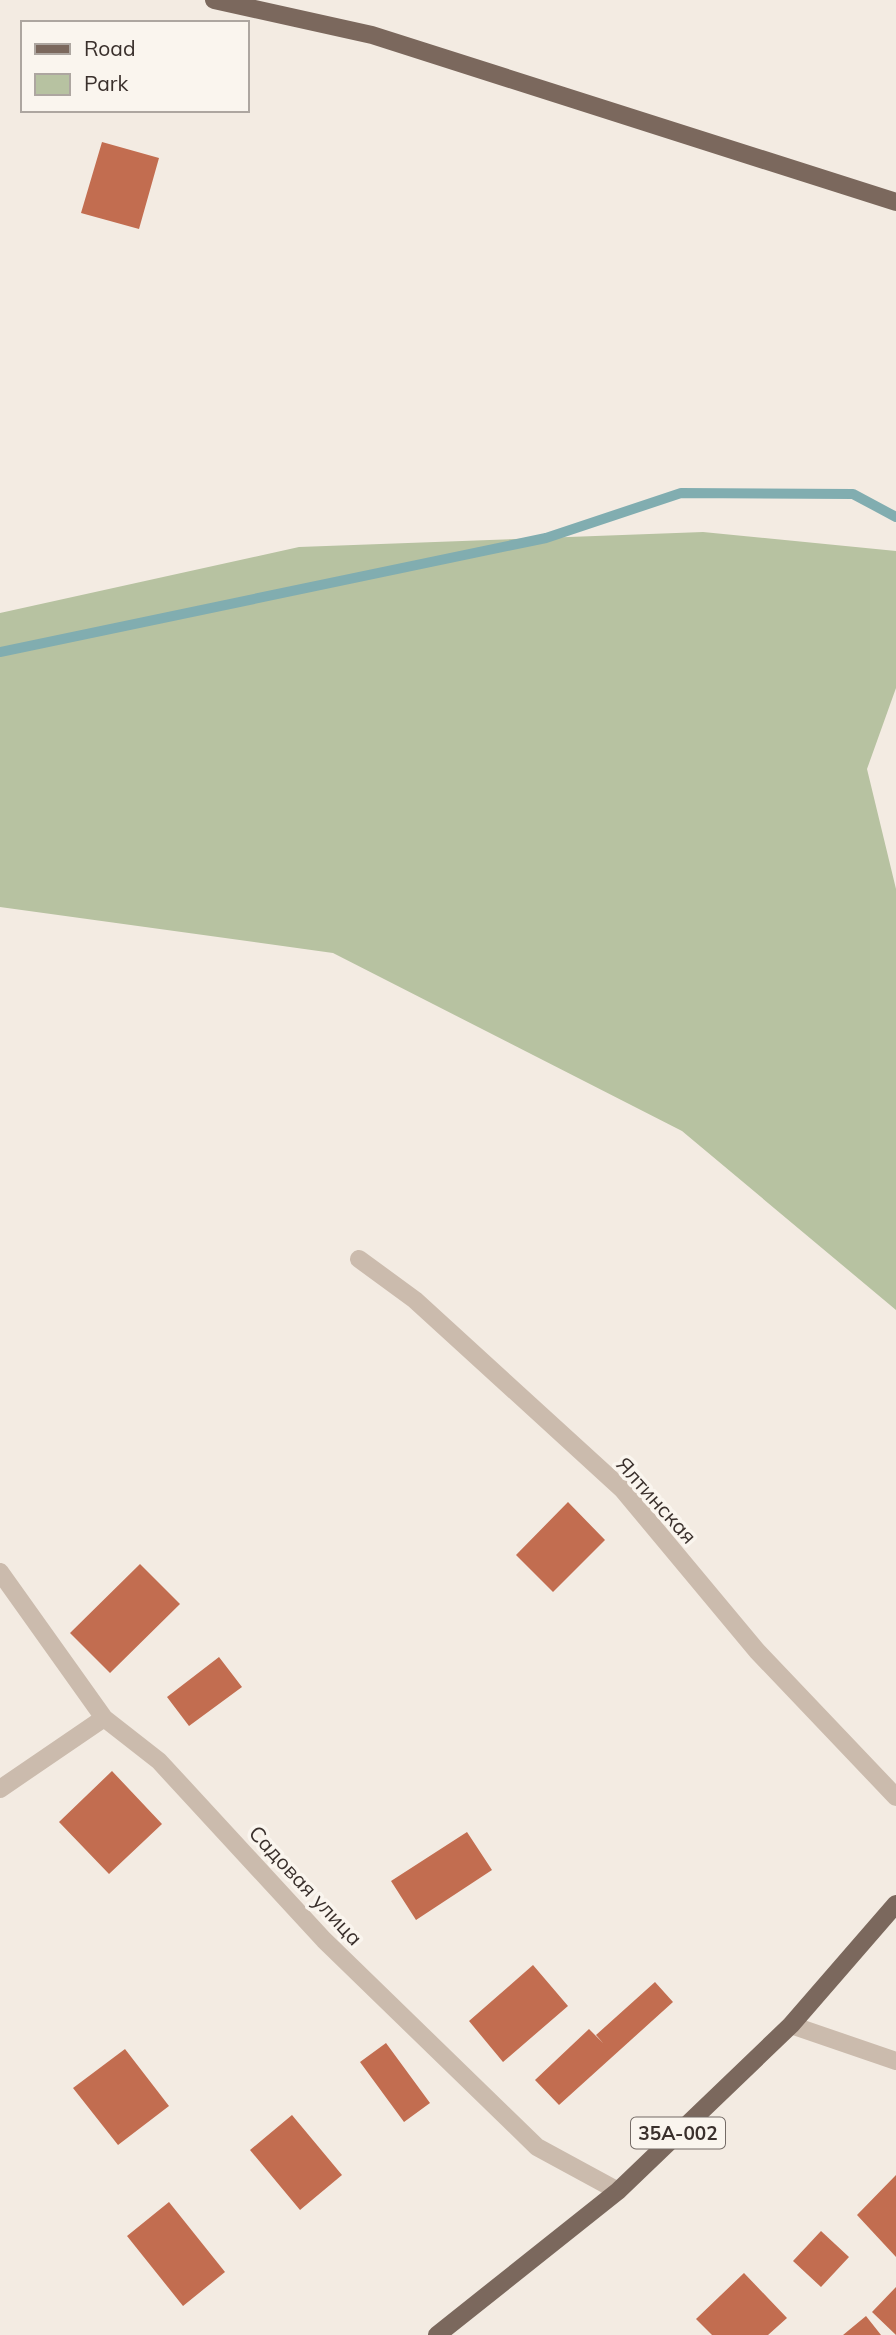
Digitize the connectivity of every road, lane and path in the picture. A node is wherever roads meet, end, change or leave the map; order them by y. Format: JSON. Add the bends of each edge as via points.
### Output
{"nodes":[{"id":1,"x":214,"y":0,"type":"edge"},
{"id":2,"x":896,"y":202,"type":"edge"},
{"id":3,"x":359,"y":1259,"type":"dead end"},
{"id":4,"x":0,"y":1572,"type":"edge"},
{"id":5,"x":104,"y":1718,"type":"junction"},
{"id":6,"x":0,"y":1789,"type":"edge"},
{"id":7,"x":896,"y":1797,"type":"edge"},
{"id":8,"x":896,"y":1904,"type":"edge"},
{"id":9,"x":792,"y":2025,"type":"junction"},
{"id":10,"x":896,"y":2060,"type":"edge"},
{"id":11,"x":618,"y":2191,"type":"junction"},
{"id":12,"x":437,"y":2335,"type":"edge"}],
"edges":[{"from":1,"to":2,"type":"main road","via":[[372,35]]},
{"from":3,"to":7,"type":"street","name":"Ялтинская","via":[[415,1300],[622,1489],[757,1651]]},
{"from":4,"to":5,"type":"street","name":"Садовая улица"},
{"from":5,"to":6,"type":"street"},
{"from":5,"to":11,"type":"street","name":"Садовая улица","via":[[159,1761],[324,1940],[537,2147]]},
{"from":8,"to":9,"type":"main road","number":"35А-002"},
{"from":9,"to":10,"type":"street"},
{"from":9,"to":11,"type":"main road","number":"35А-002"},
{"from":11,"to":12,"type":"main road","number":"35А-002"}]}
